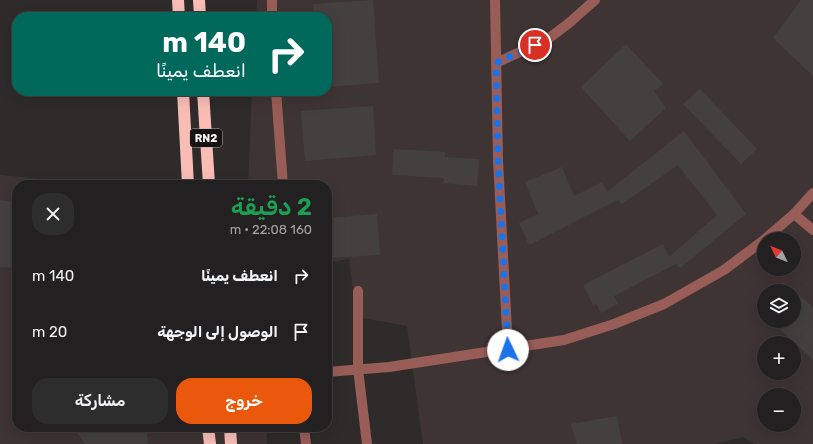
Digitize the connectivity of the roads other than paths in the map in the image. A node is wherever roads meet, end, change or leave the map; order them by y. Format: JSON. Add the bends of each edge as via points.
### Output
{"nodes":[{"id":1,"x":178,"y":0,"type":"edge"},
{"id":2,"x":199,"y":0,"type":"edge"},
{"id":3,"x":272,"y":0,"type":"edge"},
{"id":4,"x":496,"y":0,"type":"edge"},
{"id":5,"x":595,"y":0,"type":"edge"},
{"id":6,"x":178,"y":12,"type":"edge"},
{"id":7,"x":200,"y":12,"type":"edge"},
{"id":8,"x":272,"y":12,"type":"edge"},
{"id":9,"x":496,"y":63,"type":"junction"},
{"id":10,"x":183,"y":96,"type":"edge"},
{"id":11,"x":203,"y":96,"type":"edge"},
{"id":12,"x":276,"y":96,"type":"edge"},
{"id":13,"x":188,"y":180,"type":"edge"},
{"id":14,"x":209,"y":180,"type":"edge"},
{"id":15,"x":283,"y":180,"type":"edge"},
{"id":16,"x":813,"y":193,"type":"edge"},
{"id":17,"x":794,"y":214,"type":"junction"},
{"id":18,"x":813,"y":230,"type":"edge"},
{"id":19,"x":772,"y":232,"type":"edge"},
{"id":20,"x":757,"y":244,"type":"edge"},
{"id":21,"x":358,"y":291,"type":"dead end"},
{"id":22,"x":508,"y":350,"type":"junction"},
{"id":23,"x":358,"y":369,"type":"junction"},
{"id":24,"x":332,"y":372,"type":"edge"},
{"id":25,"x":209,"y":432,"type":"edge"},
{"id":26,"x":230,"y":432,"type":"edge"},
{"id":27,"x":305,"y":432,"type":"edge"},
{"id":28,"x":210,"y":444,"type":"edge"},
{"id":29,"x":231,"y":444,"type":"edge"},
{"id":30,"x":306,"y":444,"type":"edge"},
{"id":31,"x":367,"y":444,"type":"edge"}],
"edges":[{"from":1,"to":6,"type":"highway"},
{"from":2,"to":7,"type":"highway"},
{"from":3,"to":8,"type":"street"},
{"from":4,"to":9,"type":"street"},
{"from":5,"to":9,"type":"street","via":[[548,39]]},
{"from":9,"to":22,"type":"street","via":[[498,160]]},
{"from":10,"to":13,"type":"highway","number":"RN2"},
{"from":11,"to":14,"type":"highway","number":"RN2"},
{"from":12,"to":15,"type":"street"},
{"from":16,"to":17,"type":"street"},
{"from":17,"to":18,"type":"street"},
{"from":17,"to":19,"type":"street"},
{"from":20,"to":22,"type":"street","via":[[724,270],[664,304],[564,340]]},
{"from":21,"to":23,"type":"street"},
{"from":22,"to":23,"type":"street"},
{"from":23,"to":24,"type":"street"},
{"from":23,"to":31,"type":"street"},
{"from":25,"to":28,"type":"highway"},
{"from":26,"to":29,"type":"highway"},
{"from":27,"to":30,"type":"street"}]}
